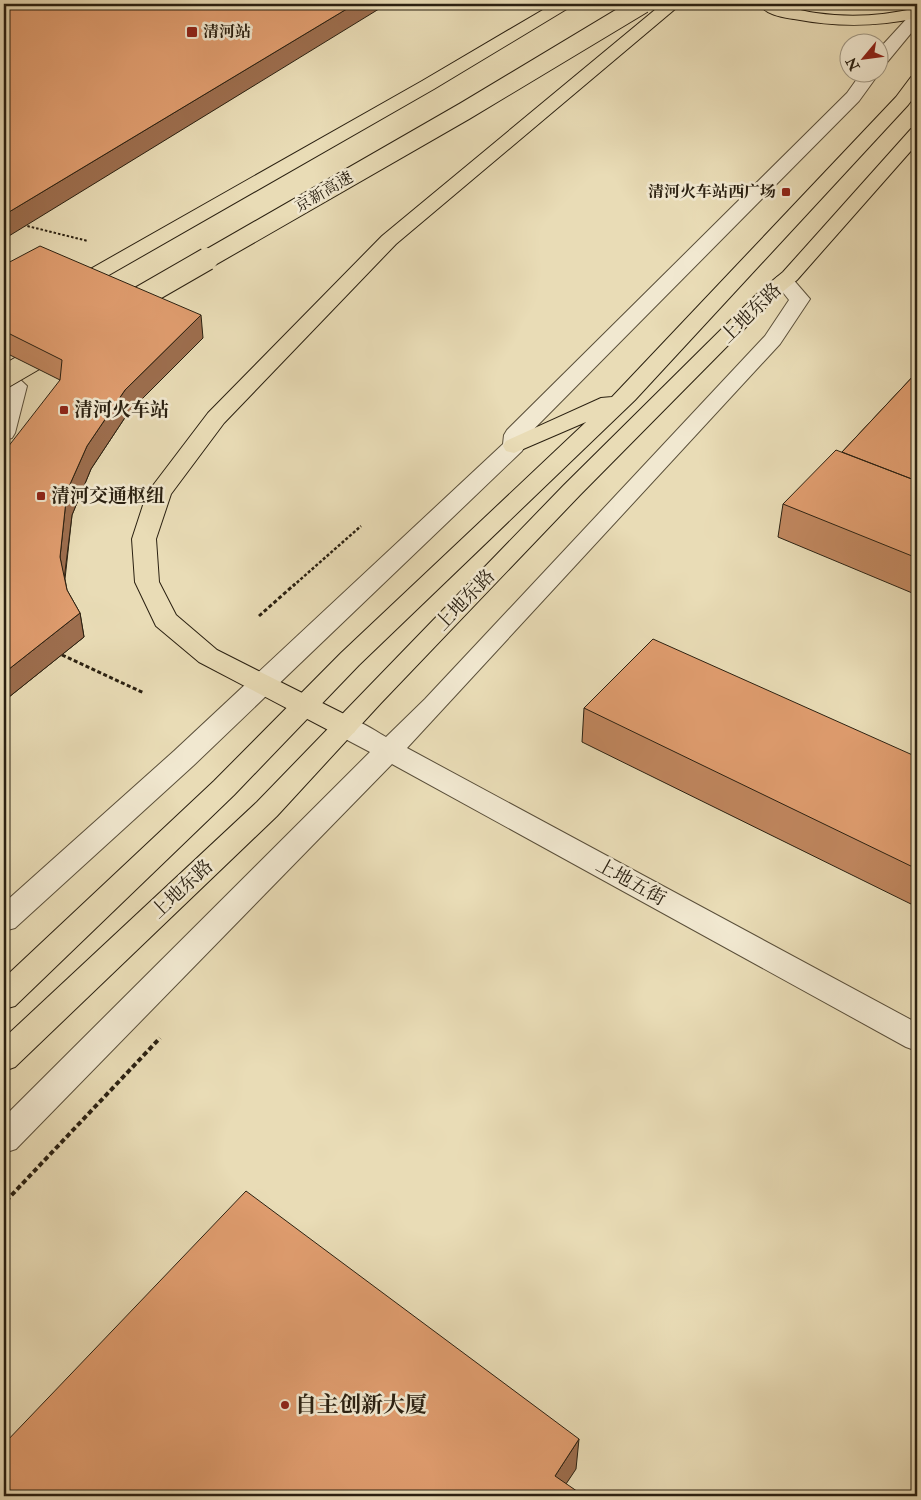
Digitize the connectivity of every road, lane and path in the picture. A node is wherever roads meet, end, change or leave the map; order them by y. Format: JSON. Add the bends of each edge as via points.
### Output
{"nodes":[{"id":1,"x":564,"y":4,"type":"edge"},
{"id":2,"x":643,"y":4,"type":"edge"},
{"id":3,"x":673,"y":4,"type":"edge"},
{"id":4,"x":767,"y":4,"type":"edge"},
{"id":5,"x":917,"y":13,"type":"edge"},
{"id":6,"x":917,"y":17,"type":"edge"},
{"id":7,"x":888,"y":49,"type":"edge"},
{"id":8,"x":917,"y":81,"type":"edge"},
{"id":9,"x":864,"y":82,"type":"edge"},
{"id":10,"x":917,"y":133,"type":"edge"},
{"id":11,"x":22,"y":225,"type":"edge"},
{"id":12,"x":88,"y":241,"type":"dead end"},
{"id":13,"x":784,"y":281,"type":"junction"},
{"id":14,"x":102,"y":320,"type":"edge"},
{"id":15,"x":4,"y":327,"type":"edge"},
{"id":16,"x":76,"y":334,"type":"edge"},
{"id":17,"x":4,"y":377,"type":"edge"},
{"id":18,"x":626,"y":395,"type":"junction"},
{"id":19,"x":4,"y":433,"type":"edge"},
{"id":20,"x":514,"y":446,"type":"junction"},
{"id":21,"x":362,"y":526,"type":"dead end"},
{"id":22,"x":259,"y":616,"type":"dead end"},
{"id":23,"x":62,"y":655,"type":"edge"},
{"id":24,"x":262,"y":684,"type":"junction"},
{"id":25,"x":144,"y":693,"type":"dead end"},
{"id":26,"x":304,"y":706,"type":"junction"},
{"id":27,"x":344,"y":726,"type":"junction"},
{"id":28,"x":390,"y":750,"type":"junction"},
{"id":29,"x":4,"y":920,"type":"edge"},
{"id":30,"x":4,"y":997,"type":"edge"},
{"id":31,"x":160,"y":1038,"type":"dead end"},
{"id":32,"x":917,"y":1038,"type":"edge"},
{"id":33,"x":4,"y":1058,"type":"edge"},
{"id":34,"x":4,"y":1139,"type":"edge"},
{"id":35,"x":6,"y":1202,"type":"dead end"}],
"edges":[{"from":1,"to":15,"type":"main road"},
{"from":2,"to":14,"type":"main road","name":"京新高速","bridge":true},
{"from":3,"to":24,"type":"main road","via":[[389,240],[216,418],[159,493],[144,538],[148,582],[165,620],[208,656]]},
{"from":4,"to":5,"type":"main road","via":[[788,13],[840,22],[865,23]]},
{"from":6,"to":7,"type":"street"},
{"from":8,"to":18,"type":"main road","name":"上地东路","via":[[902,101]]},
{"from":9,"to":20,"type":"street","via":[[853,97],[515,435]]},
{"from":10,"to":13,"type":"main road","name":"上地东路"},
{"from":11,"to":12,"type":"path"},
{"from":13,"to":27,"type":"main road","name":"上地东路","via":[[572,490]]},
{"from":13,"to":28,"type":"street","via":[[800,299],[773,340]]},
{"from":16,"to":17,"type":"main road","bridge":true},
{"from":17,"to":19,"type":"street","via":[[16,386]]},
{"from":18,"to":20,"type":"main road"},
{"from":18,"to":26,"type":"main road","name":"上地东路"},
{"from":20,"to":24,"type":"street"},
{"from":21,"to":22,"type":"path"},
{"from":23,"to":25,"type":"path"},
{"from":24,"to":26,"type":"main road"},
{"from":24,"to":29,"type":"street"},
{"from":26,"to":27,"type":"main road"},
{"from":26,"to":30,"type":"main road","name":"上地东路","via":[[224,788]]},
{"from":27,"to":28,"type":"street","name":"上地五街"},
{"from":27,"to":33,"type":"main road","name":"上地东路","via":[[267,809]]},
{"from":28,"to":32,"type":"street","name":"上地五街"},
{"from":28,"to":34,"type":"street"},
{"from":31,"to":35,"type":"path"}]}
